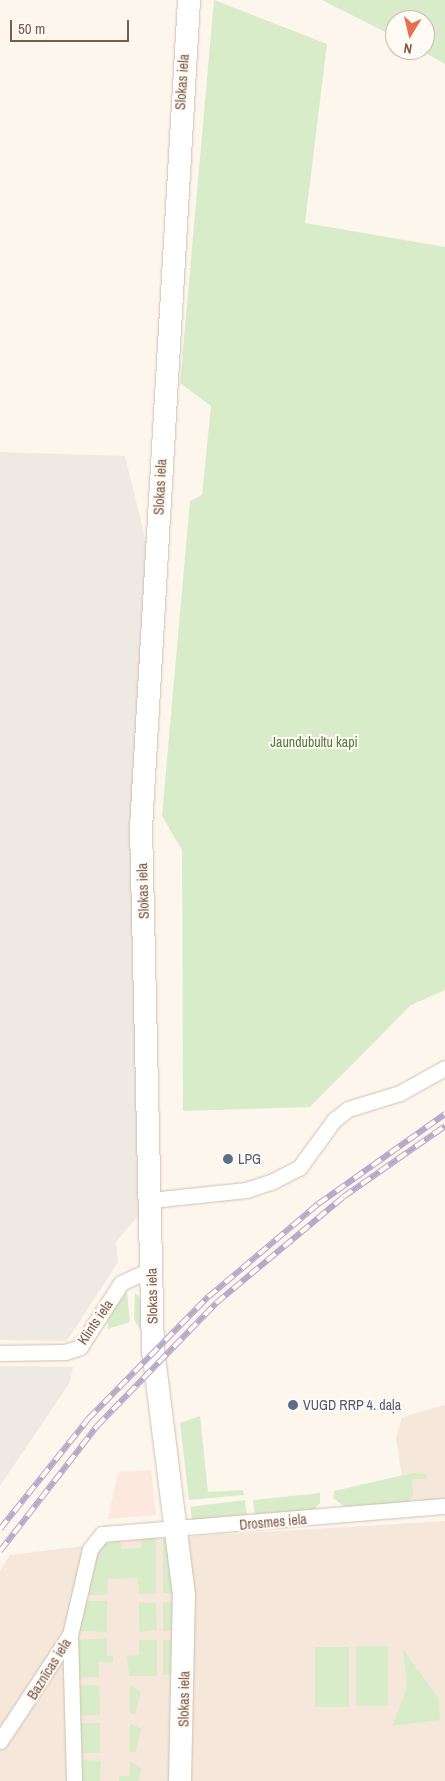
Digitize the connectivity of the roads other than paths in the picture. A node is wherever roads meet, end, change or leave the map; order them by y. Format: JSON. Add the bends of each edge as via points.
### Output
{"nodes":[{"id":1,"x":189,"y":0,"type":"edge"},
{"id":2,"x":445,"y":1068,"type":"edge"},
{"id":3,"x":151,"y":1200,"type":"junction"},
{"id":4,"x":151,"y":1270,"type":"junction"},
{"id":5,"x":0,"y":1353,"type":"edge"},
{"id":6,"x":445,"y":1506,"type":"edge"},
{"id":7,"x":178,"y":1529,"type":"junction"},
{"id":8,"x":102,"y":1534,"type":"joint"},
{"id":9,"x":70,"y":1634,"type":"junction"},
{"id":10,"x":0,"y":1741,"type":"edge"},
{"id":11,"x":74,"y":1781,"type":"edge"},
{"id":12,"x":180,"y":1781,"type":"edge"}],
"edges":[{"from":1,"to":3,"type":"main road","name":"Slokas iela","via":[[141,798]]},
{"from":2,"to":3,"type":"street","via":[[400,1093],[348,1109],[334,1120],[299,1168],[271,1182],[246,1190]]},
{"from":3,"to":4,"type":"main road","name":"Slokas iela"},
{"from":4,"to":5,"type":"street","name":"Klints iela","via":[[121,1283],[80,1347],[66,1352]]},
{"from":4,"to":7,"type":"main road","name":"Slokas iela","via":[[154,1366]]},
{"from":6,"to":7,"type":"street","name":"Drosmes iela"},
{"from":7,"to":8,"type":"street","name":"Drosmes iela"},
{"from":7,"to":12,"type":"main road","name":"Slokas iela","via":[[185,1642]]},
{"from":8,"to":9,"type":"street","name":"Baznīcas iela","via":[[90,1549]]},
{"from":9,"to":10,"type":"street","name":"Baznīcas iela"},
{"from":9,"to":11,"type":"street"}]}
